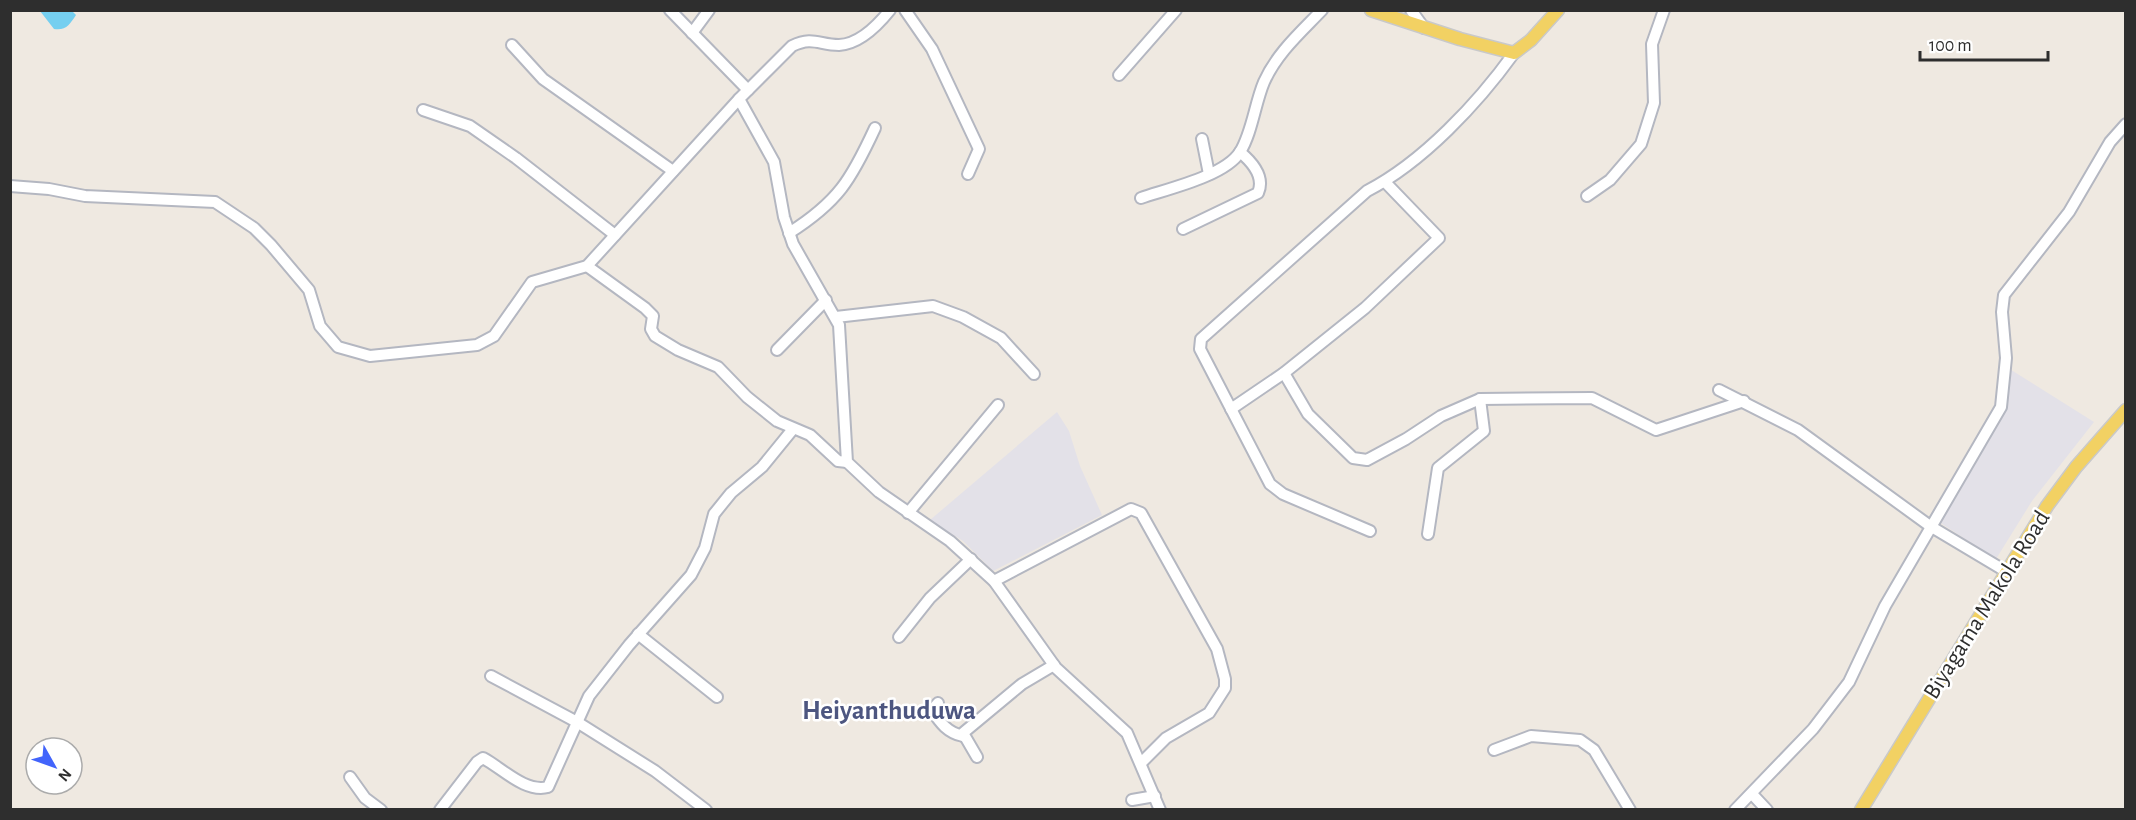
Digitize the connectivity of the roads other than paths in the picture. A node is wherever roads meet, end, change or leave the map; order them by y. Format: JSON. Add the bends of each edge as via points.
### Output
{"nodes":[{"id":1,"x":670,"y":10,"type":"edge"},
{"id":2,"x":709,"y":10,"type":"edge"},
{"id":3,"x":890,"y":10,"type":"edge"},
{"id":4,"x":905,"y":10,"type":"edge"},
{"id":5,"x":1176,"y":10,"type":"edge"},
{"id":6,"x":1322,"y":10,"type":"edge"},
{"id":7,"x":1371,"y":10,"type":"edge"},
{"id":8,"x":1411,"y":10,"type":"edge"},
{"id":9,"x":1558,"y":10,"type":"edge"},
{"id":10,"x":1664,"y":10,"type":"edge"},
{"id":11,"x":1424,"y":28,"type":"junction"},
{"id":12,"x":692,"y":33,"type":"junction"},
{"id":13,"x":512,"y":45,"type":"dead end"},
{"id":14,"x":1514,"y":52,"type":"junction"},
{"id":15,"x":1119,"y":75,"type":"dead end"},
{"id":16,"x":748,"y":90,"type":"junction"},
{"id":17,"x":739,"y":99,"type":"junction"},
{"id":18,"x":423,"y":110,"type":"dead end"},
{"id":19,"x":2126,"y":124,"type":"edge"},
{"id":20,"x":875,"y":128,"type":"dead end"},
{"id":21,"x":1202,"y":139,"type":"dead end"},
{"id":22,"x":1240,"y":152,"type":"junction"},
{"id":23,"x":673,"y":171,"type":"junction"},
{"id":24,"x":968,"y":174,"type":"dead end"},
{"id":25,"x":1209,"y":174,"type":"junction"},
{"id":26,"x":1384,"y":182,"type":"junction"},
{"id":27,"x":10,"y":186,"type":"edge"},
{"id":28,"x":1587,"y":196,"type":"dead end"},
{"id":29,"x":1141,"y":198,"type":"dead end"},
{"id":30,"x":1183,"y":229,"type":"dead end"},
{"id":31,"x":789,"y":233,"type":"junction"},
{"id":32,"x":615,"y":235,"type":"junction"},
{"id":33,"x":587,"y":266,"type":"junction"},
{"id":34,"x":826,"y":300,"type":"junction"},
{"id":35,"x":836,"y":317,"type":"junction"},
{"id":36,"x":777,"y":350,"type":"dead end"},
{"id":37,"x":1284,"y":373,"type":"junction"},
{"id":38,"x":1035,"y":374,"type":"dead end"},
{"id":39,"x":1719,"y":390,"type":"dead end"},
{"id":40,"x":1480,"y":399,"type":"junction"},
{"id":41,"x":1744,"y":401,"type":"junction"},
{"id":42,"x":998,"y":405,"type":"dead end"},
{"id":43,"x":1231,"y":409,"type":"junction"},
{"id":44,"x":2126,"y":410,"type":"edge"},
{"id":45,"x":793,"y":429,"type":"junction"},
{"id":46,"x":847,"y":462,"type":"junction"},
{"id":47,"x":908,"y":513,"type":"junction"},
{"id":48,"x":1930,"y":526,"type":"junction"},
{"id":49,"x":1370,"y":531,"type":"dead end"},
{"id":50,"x":1428,"y":534,"type":"dead end"},
{"id":51,"x":970,"y":559,"type":"junction"},
{"id":52,"x":2007,"y":572,"type":"junction"},
{"id":53,"x":994,"y":581,"type":"junction"},
{"id":54,"x":638,"y":634,"type":"junction"},
{"id":55,"x":899,"y":637,"type":"dead end"},
{"id":56,"x":1054,"y":665,"type":"junction"},
{"id":57,"x":491,"y":676,"type":"dead end"},
{"id":58,"x":717,"y":697,"type":"dead end"},
{"id":59,"x":938,"y":702,"type":"dead end"},
{"id":60,"x":577,"y":722,"type":"junction"},
{"id":61,"x":963,"y":736,"type":"junction"},
{"id":62,"x":1494,"y":750,"type":"dead end"},
{"id":63,"x":976,"y":757,"type":"dead end"},
{"id":64,"x":1142,"y":763,"type":"junction"},
{"id":65,"x":350,"y":777,"type":"dead end"},
{"id":66,"x":1752,"y":794,"type":"junction"},
{"id":67,"x":1155,"y":796,"type":"junction"},
{"id":68,"x":1132,"y":801,"type":"dead end"},
{"id":69,"x":381,"y":810,"type":"edge"},
{"id":70,"x":440,"y":810,"type":"edge"},
{"id":71,"x":706,"y":810,"type":"edge"},
{"id":72,"x":1160,"y":810,"type":"edge"},
{"id":73,"x":1630,"y":810,"type":"edge"},
{"id":74,"x":1736,"y":810,"type":"edge"},
{"id":75,"x":1767,"y":810,"type":"edge"},
{"id":76,"x":1862,"y":810,"type":"edge"}],
"edges":[{"from":1,"to":12,"type":"street"},
{"from":2,"to":12,"type":"street"},
{"from":3,"to":16,"type":"street","via":[[871,31],[849,42],[839,45],[815,40],[792,46]]},
{"from":4,"to":24,"type":"street","via":[[932,48],[979,149]]},
{"from":5,"to":15,"type":"street"},
{"from":6,"to":22,"type":"street","via":[[1278,55]]},
{"from":7,"to":11,"type":"main road"},
{"from":8,"to":11,"type":"street"},
{"from":9,"to":14,"type":"main road","via":[[1531,40]]},
{"from":10,"to":28,"type":"street","via":[[1652,44],[1654,103],[1641,144],[1610,180]]},
{"from":11,"to":14,"type":"main road"},
{"from":12,"to":16,"type":"street"},
{"from":13,"to":23,"type":"street","via":[[543,79]]},
{"from":14,"to":26,"type":"street","via":[[1488,90],[1449,129]]},
{"from":16,"to":17,"type":"street"},
{"from":17,"to":23,"type":"street"},
{"from":17,"to":31,"type":"street","via":[[774,162]]},
{"from":18,"to":32,"type":"street","via":[[470,126]]},
{"from":19,"to":48,"type":"street","via":[[2110,142],[2069,212],[2004,295],[2006,358],[2001,407]]},
{"from":20,"to":31,"type":"street","via":[[837,197]]},
{"from":21,"to":25,"type":"street"},
{"from":22,"to":25,"type":"street"},
{"from":22,"to":30,"type":"street","via":[[1254,165],[1260,182],[1258,193]]},
{"from":23,"to":32,"type":"street"},
{"from":25,"to":29,"type":"street"},
{"from":26,"to":37,"type":"street","via":[[1439,238],[1365,308]]},
{"from":26,"to":43,"type":"street","via":[[1367,191],[1201,339],[1200,349]]},
{"from":27,"to":33,"type":"street","via":[[85,196],[214,202],[254,228],[271,245],[309,290],[320,326],[338,347],[370,356],[477,345],[494,336],[532,282]]},
{"from":31,"to":34,"type":"street"},
{"from":32,"to":33,"type":"street"},
{"from":33,"to":45,"type":"street","via":[[653,316],[651,329],[655,336],[718,367],[747,397]]},
{"from":34,"to":35,"type":"street"},
{"from":34,"to":36,"type":"street"},
{"from":35,"to":38,"type":"street","via":[[933,306],[963,317],[1001,339]]},
{"from":35,"to":46,"type":"street"},
{"from":37,"to":40,"type":"street","via":[[1308,414],[1353,458],[1367,460],[1441,416]]},
{"from":37,"to":43,"type":"street"},
{"from":39,"to":41,"type":"street"},
{"from":40,"to":41,"type":"street","via":[[1592,398],[1656,430]]},
{"from":40,"to":50,"type":"street","via":[[1484,431],[1438,468]]},
{"from":41,"to":48,"type":"street","via":[[1798,430]]},
{"from":42,"to":47,"type":"street"},
{"from":43,"to":49,"type":"street","via":[[1270,484],[1283,494]]},
{"from":44,"to":52,"type":"main road","name":"Biyagama Makola Road","via":[[2047,506]]},
{"from":45,"to":46,"type":"street","via":[[810,435],[838,461]]},
{"from":45,"to":54,"type":"street","via":[[762,467],[731,493],[714,514],[705,548],[690,575]]},
{"from":46,"to":47,"type":"street"},
{"from":47,"to":51,"type":"street"},
{"from":48,"to":52,"type":"street"},
{"from":48,"to":66,"type":"street","via":[[1885,606],[1849,682],[1813,729]]},
{"from":51,"to":53,"type":"street"},
{"from":51,"to":55,"type":"street","via":[[930,598]]},
{"from":52,"to":76,"type":"main road","name":"Biyagama Makola Road"},
{"from":53,"to":56,"type":"street"},
{"from":53,"to":64,"type":"street","via":[[1131,509],[1141,513],[1217,649],[1225,679],[1225,688],[1209,713],[1166,738]]},
{"from":54,"to":58,"type":"street"},
{"from":54,"to":60,"type":"street","via":[[590,696]]},
{"from":56,"to":61,"type":"street","via":[[1022,684]]},
{"from":56,"to":64,"type":"street","via":[[1117,722]]},
{"from":57,"to":60,"type":"street"},
{"from":59,"to":61,"type":"street","via":[[932,710],[951,734]]},
{"from":60,"to":70,"type":"street","via":[[548,787],[528,785],[483,758]]},
{"from":60,"to":71,"type":"street","via":[[655,771]]},
{"from":61,"to":63,"type":"street"},
{"from":62,"to":73,"type":"street","via":[[1531,736],[1580,740],[1594,750]]},
{"from":64,"to":67,"type":"street"},
{"from":65,"to":69,"type":"street","via":[[364,798]]},
{"from":66,"to":74,"type":"street"},
{"from":66,"to":75,"type":"street"},
{"from":67,"to":68,"type":"street"},
{"from":67,"to":72,"type":"street"}]}
